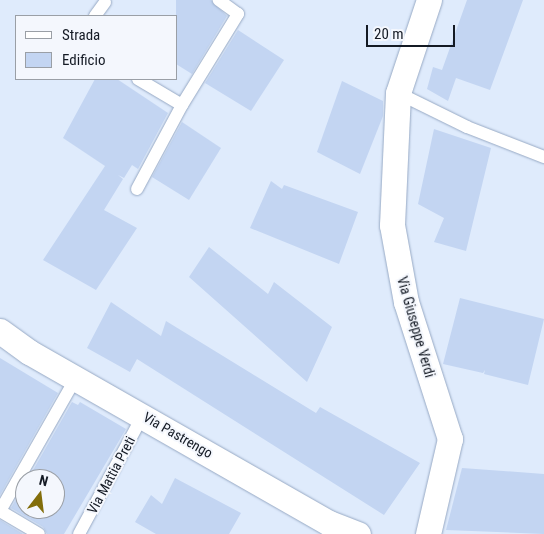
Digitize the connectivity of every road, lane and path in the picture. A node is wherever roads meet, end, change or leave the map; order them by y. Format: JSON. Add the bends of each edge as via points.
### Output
{"nodes":[{"id":1,"x":219,"y":0,"type":"edge"},
{"id":2,"x":430,"y":0,"type":"edge"},
{"id":3,"x":104,"y":1,"type":"edge"},
{"id":4,"x":96,"y":15,"type":"edge"},
{"id":5,"x":140,"y":80,"type":"edge"},
{"id":6,"x":398,"y":93,"type":"junction"},
{"id":7,"x":182,"y":105,"type":"junction"},
{"id":8,"x":544,"y":157,"type":"edge"},
{"id":9,"x":137,"y":189,"type":"dead end"},
{"id":10,"x":0,"y":331,"type":"edge"},
{"id":11,"x":76,"y":378,"type":"junction"},
{"id":12,"x":143,"y":415,"type":"junction"},
{"id":13,"x":0,"y":511,"type":"edge"},
{"id":14,"x":39,"y":534,"type":"edge"},
{"id":15,"x":79,"y":534,"type":"edge"},
{"id":16,"x":358,"y":534,"type":"edge"},
{"id":17,"x":428,"y":534,"type":"edge"}],
"edges":[{"from":1,"to":7,"type":"lane","via":[[238,14]]},
{"from":2,"to":6,"type":"street","name":"Via Giuseppe Verdi"},
{"from":3,"to":4,"type":"lane"},
{"from":5,"to":7,"type":"lane"},
{"from":6,"to":8,"type":"lane","via":[[467,127]]},
{"from":6,"to":17,"type":"street","name":"Via Giuseppe Verdi","via":[[392,225],[406,302],[450,439]]},
{"from":7,"to":9,"type":"lane"},
{"from":10,"to":11,"type":"street","name":"Via Pastrengo"},
{"from":11,"to":12,"type":"street","name":"Via Pastrengo"},
{"from":11,"to":13,"type":"lane"},
{"from":12,"to":15,"type":"lane","name":"Via Mattia Preti"},
{"from":12,"to":16,"type":"street","name":"Via Pastrengo","via":[[329,523]]},
{"from":13,"to":14,"type":"lane"}]}
